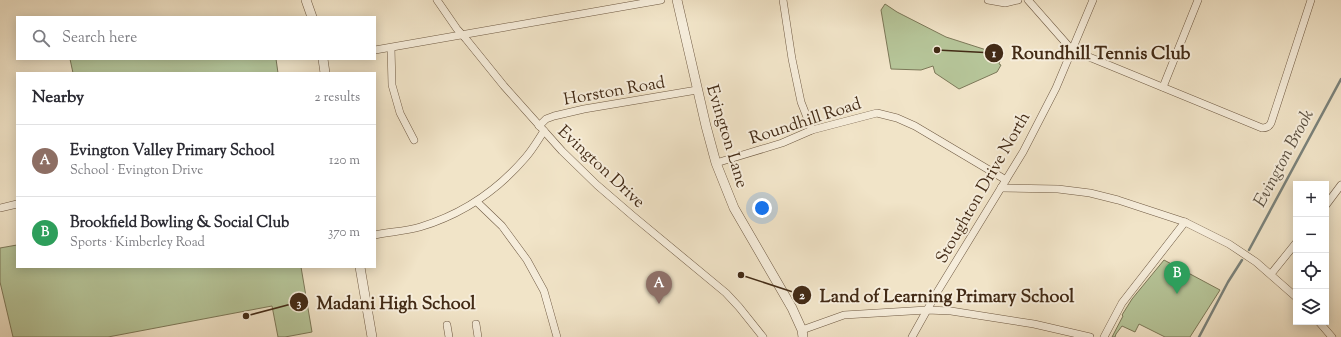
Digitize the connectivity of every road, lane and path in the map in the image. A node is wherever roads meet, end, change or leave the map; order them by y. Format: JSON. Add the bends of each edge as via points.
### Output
{"nodes":[{"id":1,"x":306,"y":0,"type":"edge"},
{"id":2,"x":437,"y":0,"type":"edge"},
{"id":3,"x":661,"y":0,"type":"edge"},
{"id":4,"x":677,"y":0,"type":"edge"},
{"id":5,"x":783,"y":0,"type":"edge"},
{"id":6,"x":988,"y":0,"type":"edge"},
{"id":7,"x":1018,"y":0,"type":"edge"},
{"id":8,"x":1028,"y":0,"type":"edge"},
{"id":9,"x":1093,"y":0,"type":"edge"},
{"id":10,"x":1198,"y":0,"type":"edge"},
{"id":11,"x":1311,"y":0,"type":"edge"},
{"id":12,"x":312,"y":16,"type":"edge"},
{"id":13,"x":462,"y":34,"type":"junction"},
{"id":14,"x":391,"y":48,"type":"junction"},
{"id":15,"x":376,"y":50,"type":"edge"},
{"id":16,"x":1072,"y":50,"type":"junction"},
{"id":17,"x":323,"y":60,"type":"edge"},
{"id":18,"x":325,"y":72,"type":"edge"},
{"id":19,"x":1162,"y":87,"type":"junction"},
{"id":20,"x":698,"y":90,"type":"junction"},
{"id":21,"x":541,"y":129,"type":"junction"},
{"id":22,"x":812,"y":130,"type":"junction"},
{"id":23,"x":414,"y":140,"type":"dead end"},
{"id":24,"x":716,"y":163,"type":"junction"},
{"id":25,"x":1006,"y":180,"type":"junction"},
{"id":26,"x":1341,"y":185,"type":"edge"},
{"id":27,"x":1001,"y":188,"type":"junction"},
{"id":28,"x":1329,"y":201,"type":"edge"},
{"id":29,"x":477,"y":202,"type":"junction"},
{"id":30,"x":16,"y":204,"type":"edge"},
{"id":31,"x":0,"y":208,"type":"edge"},
{"id":32,"x":1185,"y":222,"type":"junction"},
{"id":33,"x":376,"y":235,"type":"edge"},
{"id":34,"x":1293,"y":247,"type":"edge"},
{"id":35,"x":360,"y":268,"type":"edge"},
{"id":36,"x":1271,"y":274,"type":"junction"},
{"id":37,"x":1293,"y":294,"type":"edge"},
{"id":38,"x":927,"y":310,"type":"junction"},
{"id":39,"x":476,"y":324,"type":"dead end"},
{"id":40,"x":447,"y":325,"type":"dead end"},
{"id":41,"x":1322,"y":325,"type":"edge"},
{"id":42,"x":802,"y":334,"type":"edge"},
{"id":43,"x":372,"y":337,"type":"edge"},
{"id":44,"x":449,"y":337,"type":"edge"},
{"id":45,"x":478,"y":337,"type":"edge"},
{"id":46,"x":557,"y":337,"type":"edge"},
{"id":47,"x":763,"y":337,"type":"edge"},
{"id":48,"x":912,"y":337,"type":"edge"},
{"id":49,"x":1090,"y":337,"type":"edge"},
{"id":50,"x":1104,"y":337,"type":"edge"},
{"id":51,"x":1332,"y":337,"type":"edge"}],
"edges":[{"from":1,"to":12,"type":"street"},
{"from":2,"to":13,"type":"street","name":"Evington Drive"},
{"from":3,"to":13,"type":"street"},
{"from":4,"to":20,"type":"street","name":"Evington Lane"},
{"from":5,"to":22,"type":"street","via":[[801,102]]},
{"from":6,"to":7,"type":"street","via":[[1005,3]]},
{"from":8,"to":16,"type":"street"},
{"from":9,"to":16,"type":"street","name":"Stoughton Drive North"},
{"from":10,"to":19,"type":"street"},
{"from":11,"to":19,"type":"street","via":[[1271,123],[1267,127],[1262,128]]},
{"from":13,"to":14,"type":"street"},
{"from":13,"to":21,"type":"street","name":"Evington Drive"},
{"from":14,"to":15,"type":"street"},
{"from":14,"to":23,"type":"street","via":[[392,85],[400,113]]},
{"from":16,"to":19,"type":"street"},
{"from":16,"to":25,"type":"street","name":"Stoughton Drive North","via":[[1056,88]]},
{"from":17,"to":18,"type":"street"},
{"from":20,"to":21,"type":"street","name":"Horston Road","via":[[584,109],[546,119]]},
{"from":20,"to":24,"type":"street","name":"Evington Lane"},
{"from":21,"to":29,"type":"street","via":[[527,156],[497,187]]},
{"from":21,"to":47,"type":"street","name":"Evington Drive","via":[[609,195],[726,293]]},
{"from":22,"to":24,"type":"street","name":"Roundhill Road","via":[[782,144]]},
{"from":22,"to":25,"type":"street","name":"Roundhill Road","via":[[876,113],[897,118]]},
{"from":24,"to":42,"type":"street","name":"Evington Lane","via":[[734,208],[785,294]]},
{"from":25,"to":27,"type":"street","name":"Stoughton Drive North"},
{"from":26,"to":28,"type":"street"},
{"from":27,"to":32,"type":"street","via":[[1058,189],[1090,193]]},
{"from":27,"to":38,"type":"street","name":"Stoughton Drive North"},
{"from":29,"to":33,"type":"street","via":[[420,227]]},
{"from":29,"to":46,"type":"street","via":[[502,226],[527,260],[544,291]]},
{"from":30,"to":31,"type":"street"},
{"from":32,"to":36,"type":"street","via":[[1229,244]]},
{"from":32,"to":50,"type":"street","via":[[1122,303]]},
{"from":34,"to":36,"type":"street"},
{"from":35,"to":43,"type":"street"},
{"from":36,"to":37,"type":"street"},
{"from":38,"to":42,"type":"street","via":[[844,315]]},
{"from":38,"to":48,"type":"street","name":"Stoughton Drive North"},
{"from":38,"to":49,"type":"street","via":[[951,311],[1034,324]]},
{"from":39,"to":45,"type":"street"},
{"from":40,"to":44,"type":"street"},
{"from":41,"to":51,"type":"street"}]}
